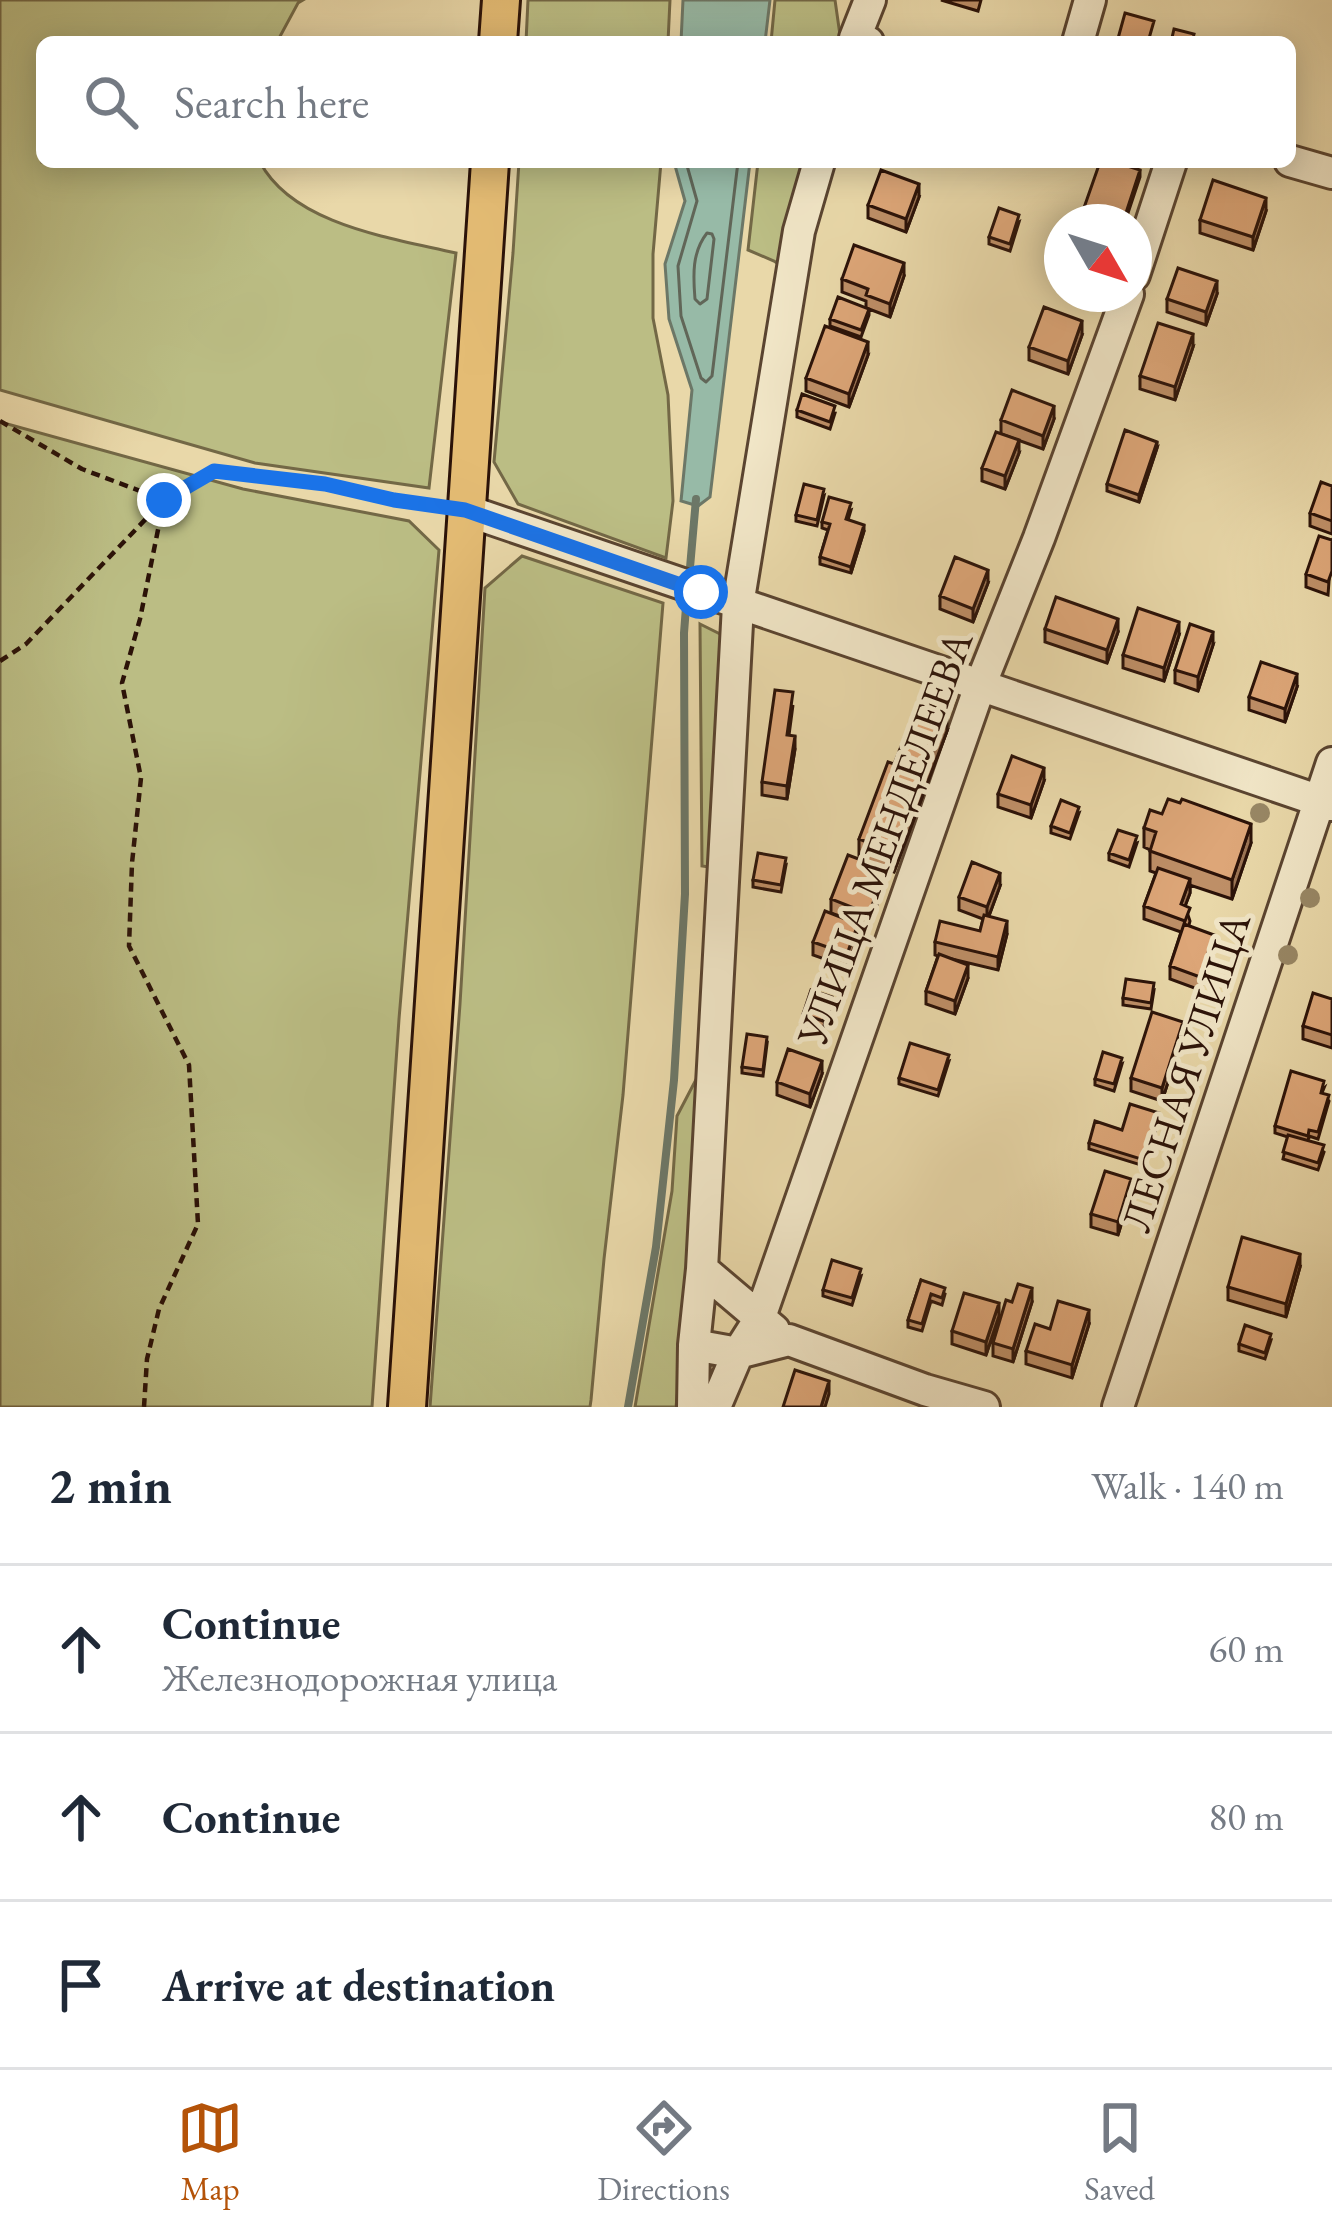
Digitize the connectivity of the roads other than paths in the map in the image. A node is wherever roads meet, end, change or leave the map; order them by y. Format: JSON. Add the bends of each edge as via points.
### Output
{"nodes":[{"id":1,"x":501,"y":0,"type":"edge"},
{"id":2,"x":853,"y":0,"type":"edge"},
{"id":3,"x":871,"y":0,"type":"edge"},
{"id":4,"x":1090,"y":0,"type":"edge"},
{"id":5,"x":498,"y":36,"type":"edge"},
{"id":6,"x":858,"y":36,"type":"edge"},
{"id":7,"x":860,"y":36,"type":"edge"},
{"id":8,"x":1080,"y":36,"type":"edge"},
{"id":9,"x":1296,"y":163,"type":"edge"},
{"id":10,"x":490,"y":168,"type":"edge"},
{"id":11,"x":817,"y":168,"type":"edge"},
{"id":12,"x":1170,"y":168,"type":"edge"},
{"id":13,"x":1332,"y":173,"type":"edge"},
{"id":14,"x":1152,"y":221,"type":"edge"},
{"id":15,"x":1122,"y":312,"type":"edge"},
{"id":16,"x":465,"y":510,"type":"junction"},
{"id":17,"x":738,"y":605,"type":"junction"},
{"id":18,"x":980,"y":686,"type":"junction"},
{"id":19,"x":1332,"y":763,"type":"edge"},
{"id":20,"x":1326,"y":803,"type":"edge"},
{"id":21,"x":702,"y":1269,"type":"junction"},
{"id":22,"x":759,"y":1320,"type":"junction"},
{"id":23,"x":789,"y":1340,"type":"junction"},
{"id":24,"x":694,"y":1345,"type":"junction"},
{"id":25,"x":738,"y":1353,"type":"junction"},
{"id":26,"x":407,"y":1407,"type":"edge"},
{"id":27,"x":693,"y":1407,"type":"edge"},
{"id":28,"x":715,"y":1407,"type":"edge"},
{"id":29,"x":984,"y":1407,"type":"edge"},
{"id":30,"x":1118,"y":1407,"type":"edge"}],
"edges":[{"from":1,"to":5,"type":"main road"},
{"from":2,"to":6,"type":"street"},
{"from":3,"to":7,"type":"street"},
{"from":4,"to":8,"type":"street"},
{"from":9,"to":13,"type":"street"},
{"from":10,"to":16,"type":"main road"},
{"from":11,"to":17,"type":"street","via":[[799,231]]},
{"from":12,"to":14,"type":"street"},
{"from":15,"to":18,"type":"street","name":"УЛИЦА МЕНДЕЛЕЕВА"},
{"from":16,"to":17,"type":"street"},
{"from":16,"to":26,"type":"main road"},
{"from":17,"to":18,"type":"street"},
{"from":17,"to":21,"type":"street"},
{"from":18,"to":20,"type":"street"},
{"from":18,"to":22,"type":"street","name":"УЛИЦА МЕНДЕЛЕЕВА"},
{"from":19,"to":20,"type":"street","name":"ЛЕСНАЯ УЛИЦА"},
{"from":20,"to":30,"type":"street","name":"ЛЕСНАЯ УЛИЦА"},
{"from":21,"to":22,"type":"street"},
{"from":21,"to":24,"type":"street"},
{"from":22,"to":23,"type":"street"},
{"from":22,"to":25,"type":"street","name":"УЛИЦА МЕНДЕЛЕЕВА"},
{"from":23,"to":25,"type":"street"},
{"from":23,"to":29,"type":"street"},
{"from":24,"to":25,"type":"street"},
{"from":24,"to":27,"type":"street"},
{"from":25,"to":28,"type":"street","name":"УЛИЦА МЕНДЕЛЕЕВА"}]}
